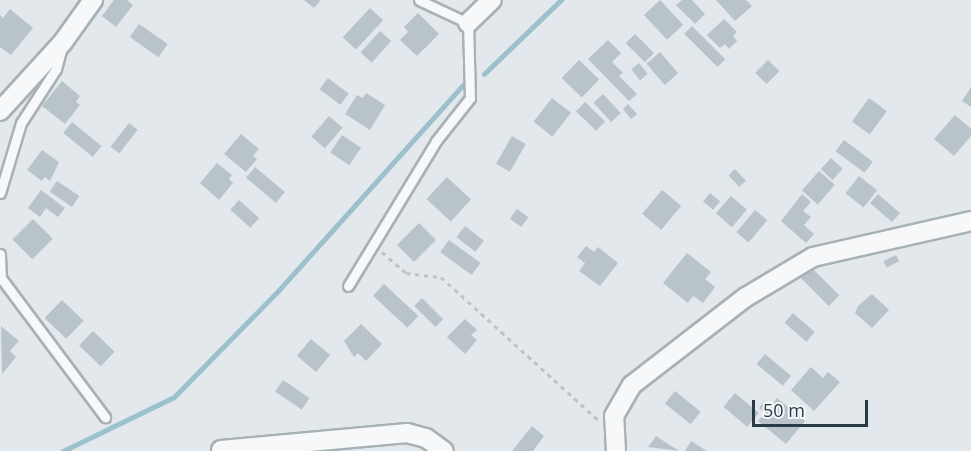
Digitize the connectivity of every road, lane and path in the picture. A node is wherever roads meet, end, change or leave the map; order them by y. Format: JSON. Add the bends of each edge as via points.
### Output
{"nodes":[{"id":1,"x":93,"y":0,"type":"edge"},
{"id":2,"x":419,"y":0,"type":"edge"},
{"id":3,"x":492,"y":0,"type":"edge"},
{"id":4,"x":468,"y":23,"type":"junction"},
{"id":5,"x":63,"y":42,"type":"junction"},
{"id":6,"x":0,"y":111,"type":"edge"},
{"id":7,"x":0,"y":193,"type":"edge"},
{"id":8,"x":971,"y":221,"type":"edge"},
{"id":9,"x":374,"y":245,"type":"dead end"},
{"id":10,"x":0,"y":254,"type":"edge"},
{"id":11,"x":348,"y":286,"type":"dead end"},
{"id":12,"x":105,"y":417,"type":"dead end"},
{"id":13,"x":612,"y":433,"type":"junction"},
{"id":14,"x":221,"y":450,"type":"edge"},
{"id":15,"x":444,"y":451,"type":"edge"},
{"id":16,"x":616,"y":451,"type":"edge"}],
"edges":[{"from":1,"to":5,"type":"street"},
{"from":2,"to":4,"type":"lane"},
{"from":3,"to":4,"type":"street"},
{"from":4,"to":11,"type":"lane","via":[[470,98],[436,141]]},
{"from":5,"to":6,"type":"street"},
{"from":5,"to":7,"type":"lane","via":[[56,69],[21,123]]},
{"from":8,"to":13,"type":"street","via":[[801,263],[746,297],[632,385],[621,400]]},
{"from":9,"to":13,"type":"path","via":[[406,273],[441,277]]},
{"from":10,"to":12,"type":"lane","via":[[1,279]]},
{"from":13,"to":16,"type":"street"},
{"from":14,"to":15,"type":"street","via":[[407,433],[426,438]]}]}
